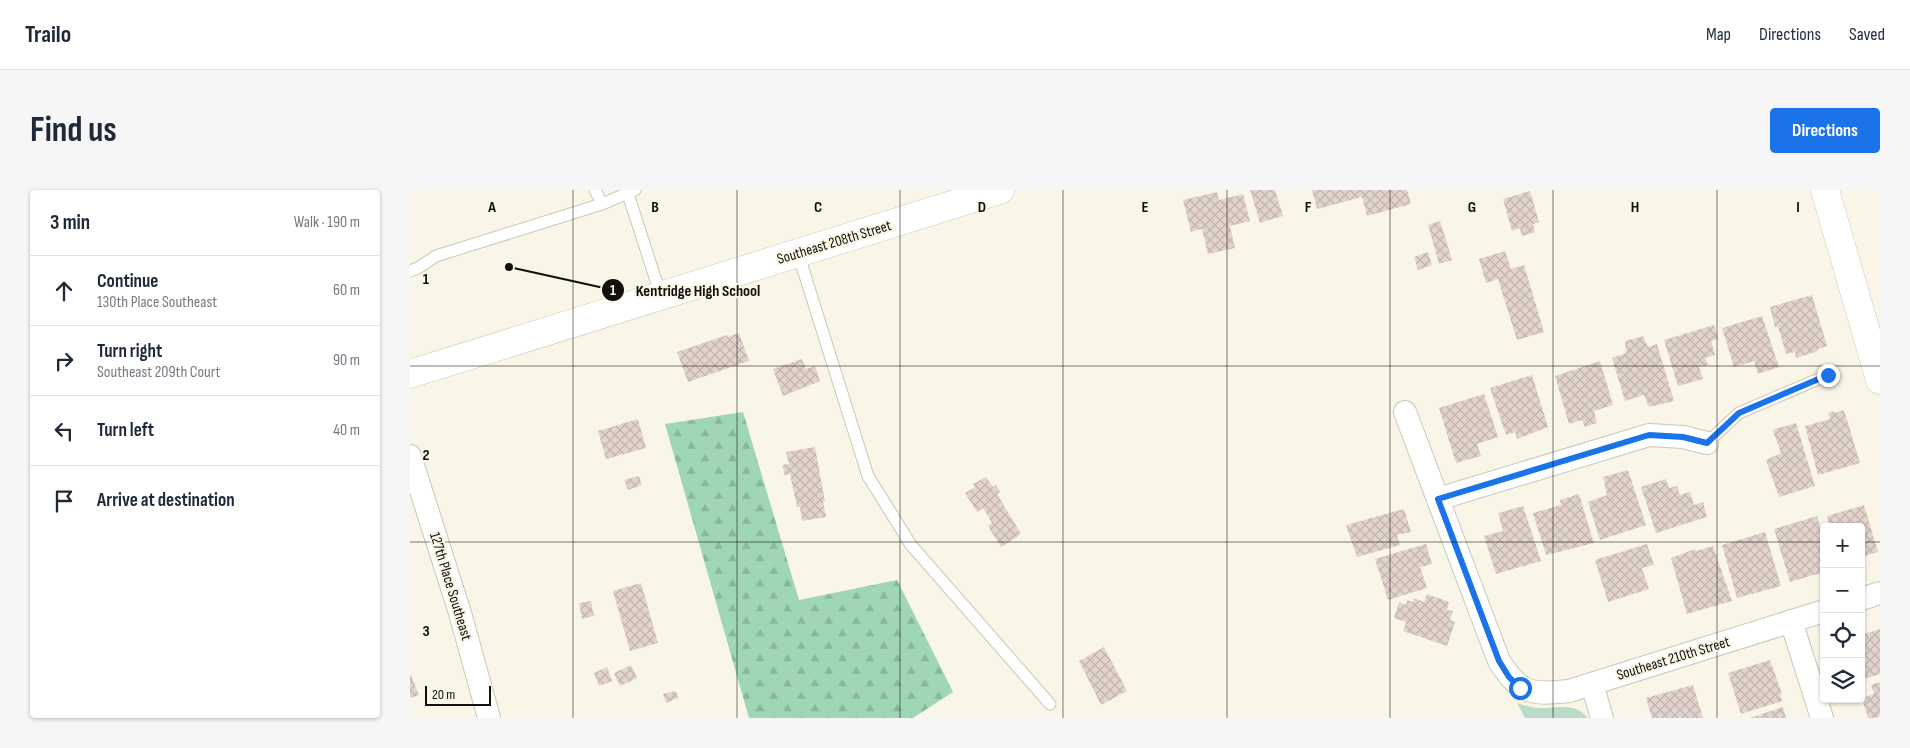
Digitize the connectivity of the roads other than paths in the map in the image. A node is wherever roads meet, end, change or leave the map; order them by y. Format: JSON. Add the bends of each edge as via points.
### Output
{"nodes":[{"id":1,"x":595,"y":190,"type":"edge"},
{"id":2,"x":1000,"y":190,"type":"edge"},
{"id":3,"x":1825,"y":190,"type":"edge"},
{"id":4,"x":632,"y":192,"type":"edge"},
{"id":5,"x":602,"y":204,"type":"junction"},
{"id":6,"x":798,"y":253,"type":"junction"},
{"id":7,"x":410,"y":271,"type":"edge"},
{"id":8,"x":661,"y":296,"type":"junction"},
{"id":9,"x":410,"y":374,"type":"edge"},
{"id":10,"x":1828,"y":375,"type":"dead end"},
{"id":11,"x":1880,"y":380,"type":"edge"},
{"id":12,"x":1405,"y":412,"type":"dead end"},
{"id":13,"x":1707,"y":443,"type":"joint"},
{"id":14,"x":410,"y":456,"type":"edge"},
{"id":15,"x":1438,"y":499,"type":"junction"},
{"id":16,"x":1880,"y":593,"type":"edge"},
{"id":17,"x":1865,"y":598,"type":"edge"},
{"id":18,"x":1820,"y":612,"type":"edge"},
{"id":19,"x":1791,"y":621,"type":"junction"},
{"id":20,"x":1592,"y":684,"type":"junction"},
{"id":21,"x":1050,"y":704,"type":"dead end"},
{"id":22,"x":489,"y":718,"type":"edge"},
{"id":23,"x":1602,"y":718,"type":"edge"},
{"id":24,"x":1822,"y":718,"type":"edge"}],
"edges":[{"from":1,"to":5,"type":"lane"},
{"from":2,"to":6,"type":"main road","name":"Southeast 208th Street"},
{"from":3,"to":11,"type":"main road"},
{"from":4,"to":5,"type":"lane"},
{"from":4,"to":8,"type":"lane"},
{"from":5,"to":7,"type":"lane","via":[[436,256]]},
{"from":6,"to":8,"type":"main road","name":"Southeast 208th Street"},
{"from":6,"to":21,"type":"lane","via":[[868,476],[911,545]]},
{"from":8,"to":9,"type":"main road","name":"Southeast 208th Street"},
{"from":10,"to":13,"type":"lane","via":[[1739,413]]},
{"from":12,"to":15,"type":"street"},
{"from":13,"to":15,"type":"street","via":[[1683,437],[1649,435]]},
{"from":14,"to":22,"type":"street","name":"127th Place Southeast"},
{"from":15,"to":20,"type":"street","name":"Southeast 210th Street","via":[[1499,661],[1509,677],[1520,688],[1536,692],[1569,691]]},
{"from":16,"to":17,"type":"street"},
{"from":18,"to":19,"type":"street","name":"Southeast 210th Street"},
{"from":19,"to":20,"type":"street","name":"Southeast 210th Street"},
{"from":19,"to":24,"type":"street"},
{"from":20,"to":23,"type":"street"}]}
